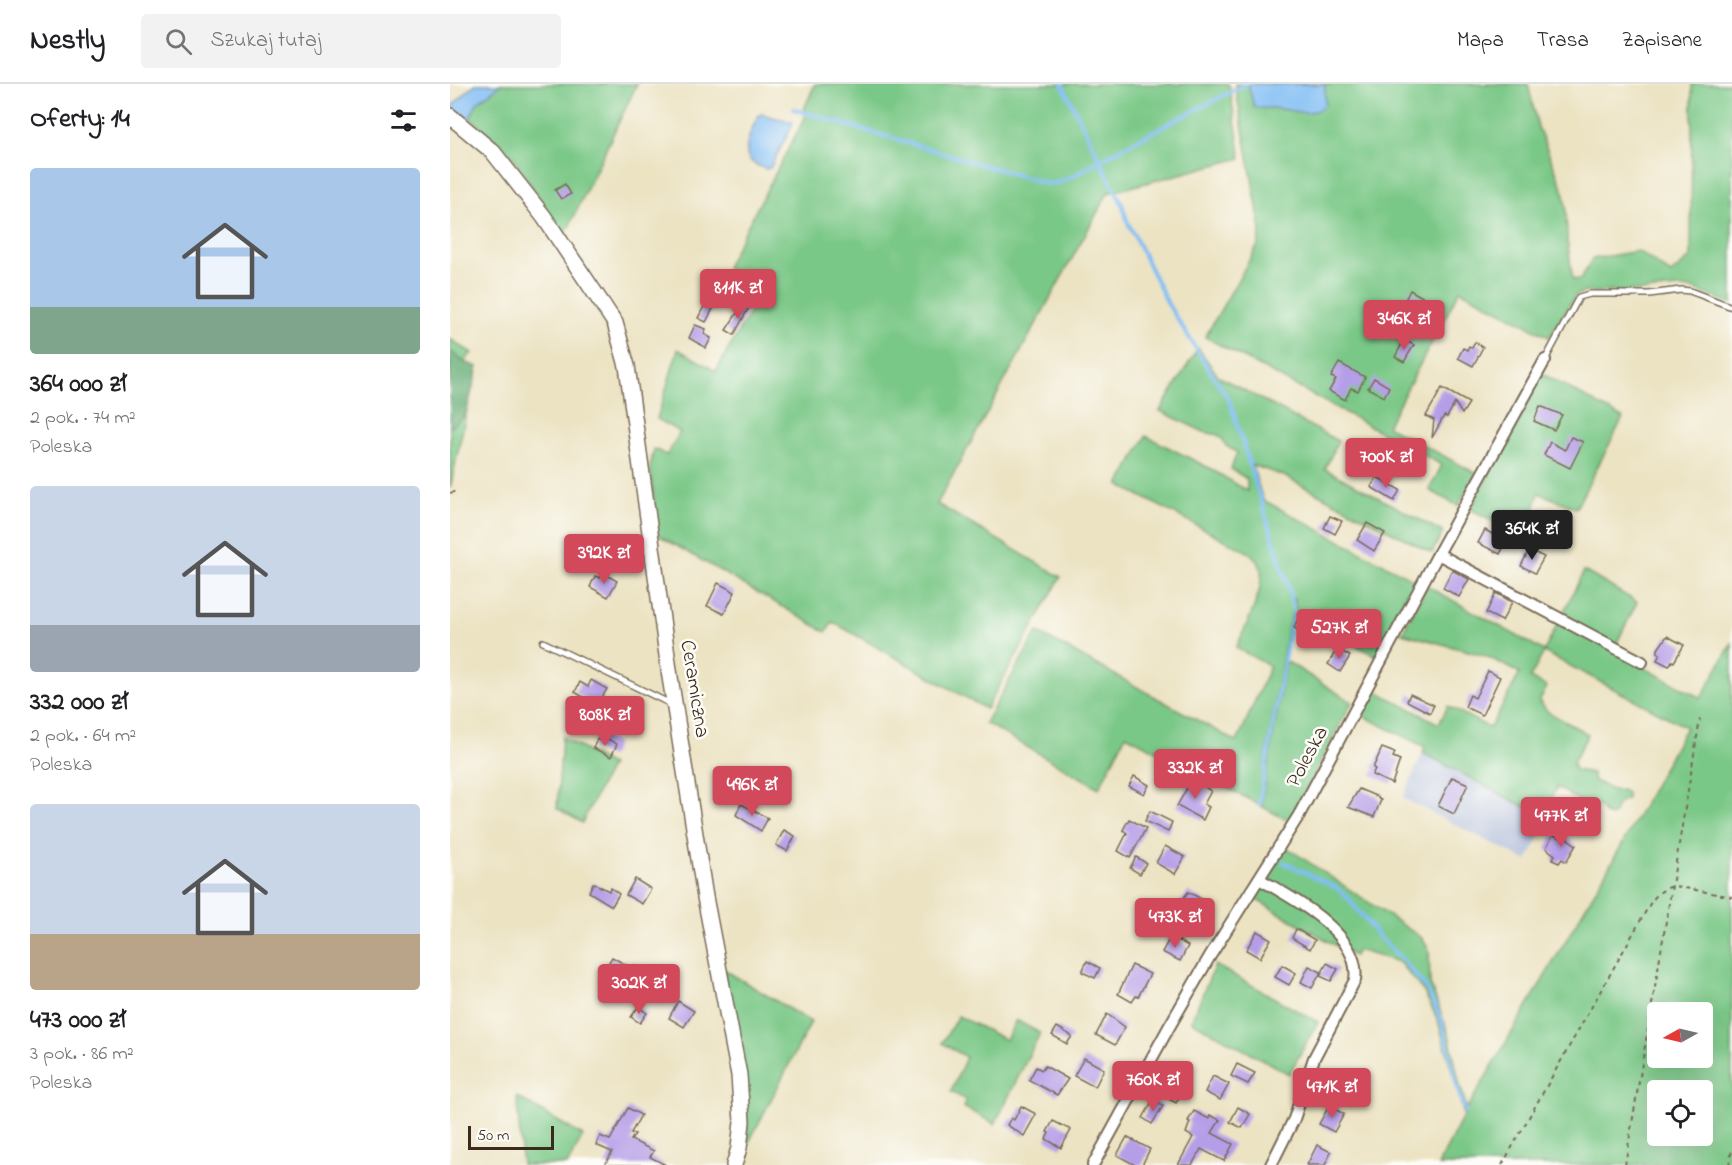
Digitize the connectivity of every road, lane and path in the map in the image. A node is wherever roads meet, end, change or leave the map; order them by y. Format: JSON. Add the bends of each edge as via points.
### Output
{"nodes":[{"id":1,"x":450,"y":116,"type":"edge"},
{"id":2,"x":1732,"y":308,"type":"edge"},
{"id":3,"x":1545,"y":360,"type":"joint"},
{"id":4,"x":456,"y":491,"type":"dead end"},
{"id":5,"x":450,"y":493,"type":"edge"},
{"id":6,"x":1438,"y":554,"type":"junction"},
{"id":7,"x":543,"y":642,"type":"dead end"},
{"id":8,"x":1642,"y":662,"type":"dead end"},
{"id":9,"x":674,"y":706,"type":"junction"},
{"id":10,"x":1700,"y":719,"type":"dead end"},
{"id":11,"x":1259,"y":879,"type":"junction"},
{"id":12,"x":1672,"y":887,"type":"junction"},
{"id":13,"x":1732,"y":897,"type":"edge"},
{"id":14,"x":1732,"y":1150,"type":"edge"},
{"id":15,"x":734,"y":1165,"type":"edge"},
{"id":16,"x":1093,"y":1165,"type":"edge"},
{"id":17,"x":1271,"y":1165,"type":"edge"},
{"id":18,"x":1502,"y":1165,"type":"edge"},
{"id":19,"x":1625,"y":1165,"type":"edge"},
{"id":20,"x":1729,"y":1165,"type":"edge"}],
"edges":[{"from":1,"to":9,"type":"street","name":"Ceramiczna","via":[[493,152],[511,173],[615,323],[627,366]]},
{"from":2,"to":3,"type":"lane","via":[[1681,290],[1579,297]]},
{"from":3,"to":6,"type":"street","name":"Poleska"},
{"from":4,"to":5,"type":"path"},
{"from":6,"to":8,"type":"street"},
{"from":6,"to":11,"type":"street","name":"Poleska","via":[[1299,815]]},
{"from":7,"to":9,"type":"lane"},
{"from":9,"to":15,"type":"street","name":"Ceramiczna","via":[[738,1075],[742,1122]]},
{"from":10,"to":12,"type":"path"},
{"from":11,"to":16,"type":"street","name":"Poleska","via":[[1175,1017]]},
{"from":11,"to":17,"type":"street","via":[[1334,930],[1352,953],[1356,971],[1355,980],[1314,1058],[1294,1119]]},
{"from":12,"to":13,"type":"path"},
{"from":12,"to":18,"type":"path","via":[[1658,893],[1651,902]]},
{"from":12,"to":19,"type":"path"},
{"from":14,"to":20,"type":"path"}]}
